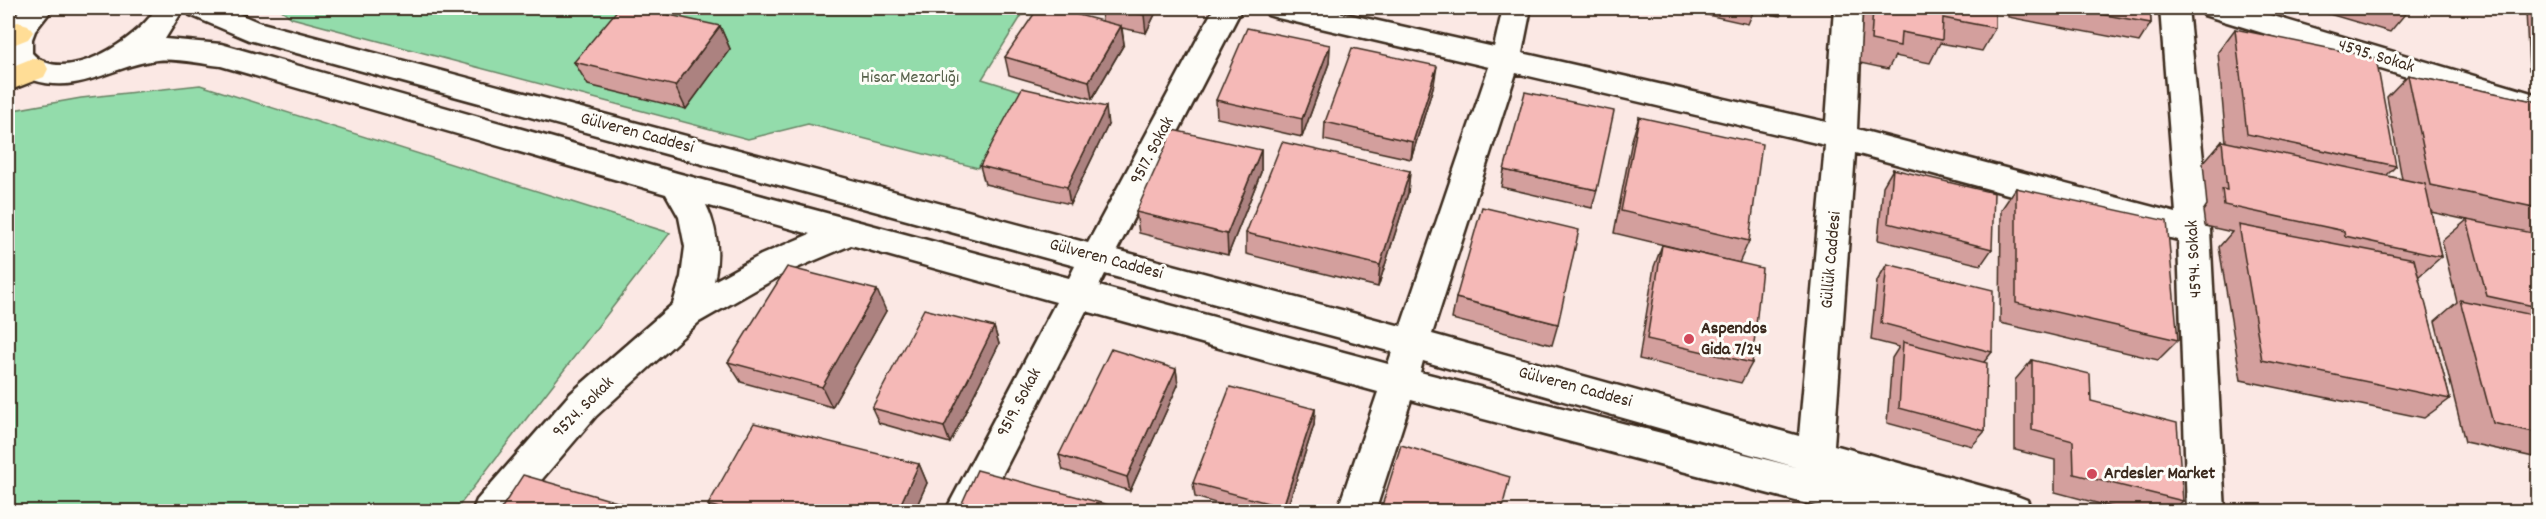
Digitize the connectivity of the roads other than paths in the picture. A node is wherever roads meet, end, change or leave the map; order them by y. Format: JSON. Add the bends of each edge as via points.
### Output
{"nodes":[{"id":1,"x":39,"y":8,"type":"edge"},
{"id":2,"x":170,"y":8,"type":"edge"},
{"id":3,"x":200,"y":8,"type":"edge"},
{"id":4,"x":1228,"y":8,"type":"edge"},
{"id":5,"x":1278,"y":8,"type":"edge"},
{"id":6,"x":1517,"y":8,"type":"edge"},
{"id":7,"x":1848,"y":8,"type":"edge"},
{"id":8,"x":2174,"y":8,"type":"edge"},
{"id":9,"x":2214,"y":8,"type":"edge"},
{"id":10,"x":13,"y":34,"type":"edge"},
{"id":11,"x":127,"y":54,"type":"junction"},
{"id":12,"x":1506,"y":60,"type":"junction"},
{"id":13,"x":20,"y":75,"type":"edge"},
{"id":14,"x":2538,"y":106,"type":"edge"},
{"id":15,"x":1841,"y":137,"type":"junction"},
{"id":16,"x":676,"y":185,"type":"junction"},
{"id":17,"x":2194,"y":231,"type":"junction"},
{"id":18,"x":849,"y":232,"type":"junction"},
{"id":19,"x":1097,"y":257,"type":"junction"},
{"id":20,"x":1077,"y":294,"type":"junction"},
{"id":21,"x":687,"y":312,"type":"junction"},
{"id":22,"x":1412,"y":343,"type":"junction"},
{"id":23,"x":1398,"y":382,"type":"junction"},
{"id":24,"x":1813,"y":485,"type":"edge"},
{"id":25,"x":490,"y":512,"type":"edge"},
{"id":26,"x":963,"y":512,"type":"edge"},
{"id":27,"x":1356,"y":512,"type":"edge"},
{"id":28,"x":1906,"y":512,"type":"edge"},
{"id":29,"x":2014,"y":512,"type":"edge"},
{"id":30,"x":2206,"y":512,"type":"edge"}],
"edges":[{"from":1,"to":10,"type":"street"},
{"from":2,"to":11,"type":"street","via":[[163,24]]},
{"from":3,"to":19,"type":"street","name":"Gülveren Caddesi","via":[[249,30]]},
{"from":4,"to":19,"type":"street","name":"9517. Sokak"},
{"from":5,"to":12,"type":"street"},
{"from":6,"to":12,"type":"street"},
{"from":7,"to":15,"type":"street","name":"Güllük Caddesi"},
{"from":8,"to":17,"type":"street","name":"4594. Sokak"},
{"from":9,"to":14,"type":"street","name":"4595. Sokak"},
{"from":10,"to":13,"type":"street"},
{"from":11,"to":13,"type":"street","via":[[76,72]]},
{"from":11,"to":16,"type":"street","name":"Gülveren Caddesi","via":[[160,49],[221,55]]},
{"from":12,"to":15,"type":"street"},
{"from":12,"to":22,"type":"street"},
{"from":15,"to":17,"type":"street"},
{"from":15,"to":24,"type":"street","name":"Güllük Caddesi"},
{"from":16,"to":18,"type":"street","name":"Gülveren Caddesi"},
{"from":16,"to":21,"type":"street","name":"9524. Sokak","via":[[690,203],[702,234],[700,277]]},
{"from":17,"to":30,"type":"street","name":"4594. Sokak"},
{"from":18,"to":20,"type":"street","name":"Gülveren Caddesi"},
{"from":18,"to":21,"type":"street","name":"9524. Sokak","via":[[773,264]]},
{"from":19,"to":20,"type":"street","name":"9517. Sokak"},
{"from":19,"to":22,"type":"street","name":"Gülveren Caddesi"},
{"from":20,"to":23,"type":"street","name":"Gülveren Caddesi"},
{"from":20,"to":26,"type":"street","name":"9519. Sokak"},
{"from":21,"to":25,"type":"street","name":"9524. Sokak","via":[[583,405]]},
{"from":22,"to":23,"type":"street"},
{"from":22,"to":24,"type":"street","name":"Gülveren Caddesi"},
{"from":23,"to":24,"type":"street","name":"Gülveren Caddesi"},
{"from":23,"to":27,"type":"street"},
{"from":24,"to":28,"type":"street","name":"Gülveren Caddesi"},
{"from":24,"to":29,"type":"street","name":"Gülveren Caddesi"}]}
